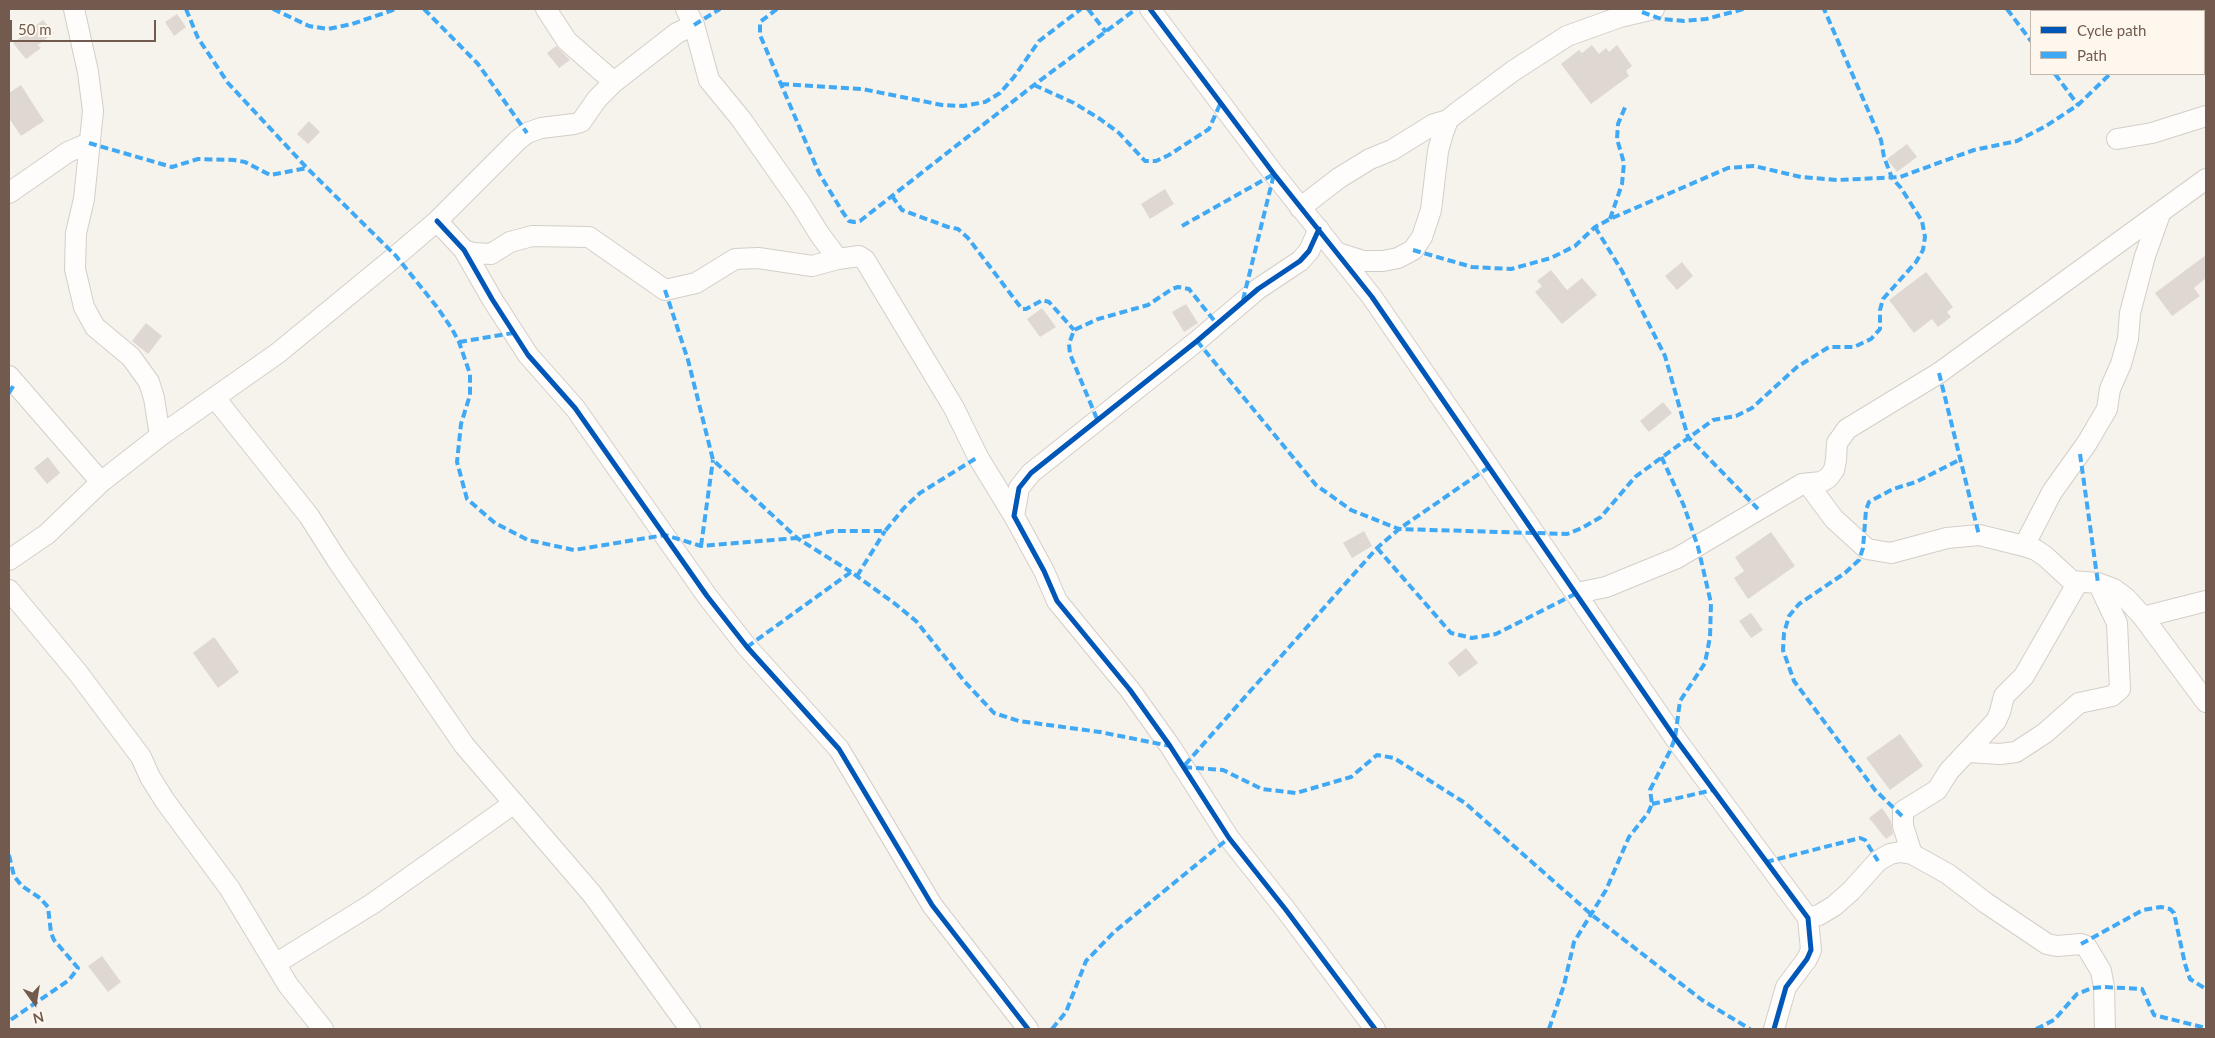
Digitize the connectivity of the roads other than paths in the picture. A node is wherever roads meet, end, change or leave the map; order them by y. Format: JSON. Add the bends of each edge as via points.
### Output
{"nodes":[{"id":1,"x":74,"y":9,"type":"edge"},
{"id":2,"x":546,"y":9,"type":"edge"},
{"id":3,"x":1150,"y":9,"type":"edge"},
{"id":4,"x":1654,"y":9,"type":"edge"},
{"id":5,"x":690,"y":17,"type":"edge"},
{"id":6,"x":614,"y":82,"type":"junction"},
{"id":7,"x":2206,"y":116,"type":"edge"},
{"id":8,"x":1448,"y":120,"type":"junction"},
{"id":9,"x":2117,"y":139,"type":"dead end"},
{"id":10,"x":89,"y":143,"type":"junction"},
{"id":11,"x":2206,"y":179,"type":"edge"},
{"id":12,"x":9,"y":193,"type":"edge"},
{"id":13,"x":1300,"y":208,"type":"junction"},
{"id":14,"x":2160,"y":214,"type":"junction"},
{"id":15,"x":437,"y":221,"type":"junction"},
{"id":16,"x":1319,"y":230,"type":"junction"},
{"id":17,"x":464,"y":250,"type":"junction"},
{"id":18,"x":1338,"y":253,"type":"junction"},
{"id":19,"x":838,"y":259,"type":"junction"},
{"id":20,"x":9,"y":376,"type":"edge"},
{"id":21,"x":215,"y":398,"type":"junction"},
{"id":22,"x":160,"y":436,"type":"junction"},
{"id":23,"x":992,"y":481,"type":"junction"},
{"id":24,"x":101,"y":482,"type":"junction"},
{"id":25,"x":1023,"y":482,"type":"junction"},
{"id":26,"x":1808,"y":484,"type":"junction"},
{"id":27,"x":1014,"y":516,"type":"junction"},
{"id":28,"x":2024,"y":546,"type":"junction"},
{"id":29,"x":9,"y":560,"type":"edge"},
{"id":30,"x":2088,"y":583,"type":"junction"},
{"id":31,"x":9,"y":590,"type":"edge"},
{"id":32,"x":1577,"y":593,"type":"junction"},
{"id":33,"x":2206,"y":601,"type":"edge"},
{"id":34,"x":2142,"y":617,"type":"junction"},
{"id":35,"x":2206,"y":702,"type":"edge"},
{"id":36,"x":1968,"y":752,"type":"junction"},
{"id":37,"x":513,"y":804,"type":"junction"},
{"id":38,"x":1912,"y":854,"type":"junction"},
{"id":39,"x":1808,"y":918,"type":"junction"},
{"id":40,"x":275,"y":964,"type":"junction"},
{"id":41,"x":323,"y":1029,"type":"edge"},
{"id":42,"x":690,"y":1029,"type":"edge"},
{"id":43,"x":1028,"y":1029,"type":"edge"},
{"id":44,"x":1375,"y":1029,"type":"edge"},
{"id":45,"x":1774,"y":1029,"type":"edge"},
{"id":46,"x":2105,"y":1029,"type":"edge"}],
"edges":[{"from":1,"to":10,"type":"street","via":[[93,111]]},
{"from":2,"to":6,"type":"street","via":[[567,41]]},
{"from":3,"to":13,"type":"street"},
{"from":4,"to":8,"type":"street","via":[[1567,36],[1513,71]]},
{"from":5,"to":6,"type":"street","via":[[677,33]]},
{"from":5,"to":19,"type":"street","via":[[709,80],[746,127]]},
{"from":6,"to":15,"type":"street","via":[[581,122],[527,133]]},
{"from":7,"to":9,"type":"street","via":[[2152,133]]},
{"from":8,"to":13,"type":"street","via":[[1434,124],[1392,150],[1370,159]]},
{"from":8,"to":18,"type":"street","via":[[1438,150],[1431,210],[1422,237],[1413,250],[1383,261],[1363,261]]},
{"from":10,"to":12,"type":"street","via":[[68,152]]},
{"from":10,"to":22,"type":"street","via":[[84,199],[76,233],[75,269],[84,307],[95,327],[131,357],[149,382]]},
{"from":11,"to":14,"type":"street"},
{"from":13,"to":16,"type":"street"},
{"from":14,"to":26,"type":"street","via":[[1939,373],[1847,429],[1837,443],[1834,470],[1821,482]]},
{"from":14,"to":28,"type":"street","via":[[2145,256],[2130,312],[2122,364],[2110,389],[2107,408],[2080,454],[2052,492]]},
{"from":15,"to":17,"type":"street"},
{"from":15,"to":21,"type":"street","via":[[278,353]]},
{"from":16,"to":18,"type":"street"},
{"from":16,"to":25,"type":"street","via":[[1309,252],[1300,261],[1258,289]]},
{"from":17,"to":19,"type":"street","via":[[491,254],[510,242],[532,236],[589,237],[665,290],[696,283],[735,259],[758,258],[812,266]]},
{"from":17,"to":43,"type":"street","via":[[528,355],[575,408],[707,596],[839,749],[932,905]]},
{"from":18,"to":32,"type":"street","via":[[1372,297]]},
{"from":19,"to":23,"type":"street","via":[[859,256],[865,260],[954,408]]},
{"from":20,"to":24,"type":"street"},
{"from":21,"to":22,"type":"street"},
{"from":21,"to":37,"type":"street","via":[[309,516],[464,744]]},
{"from":22,"to":24,"type":"street"},
{"from":23,"to":25,"type":"street"},
{"from":23,"to":27,"type":"street"},
{"from":24,"to":29,"type":"street","via":[[47,534]]},
{"from":25,"to":27,"type":"street"},
{"from":26,"to":28,"type":"street","via":[[1834,519],[1867,549],[1891,553],[1947,538],[1979,535]]},
{"from":26,"to":32,"type":"street","via":[[1802,484],[1677,558],[1606,587]]},
{"from":27,"to":44,"type":"street","via":[[1057,601],[1130,690],[1229,838]]},
{"from":28,"to":30,"type":"street","via":[[2036,550],[2066,577]]},
{"from":30,"to":34,"type":"street","via":[[2114,589]]},
{"from":30,"to":36,"type":"street","via":[[2024,676],[2004,696],[1996,721]]},
{"from":30,"to":36,"type":"street","via":[[2117,623],[2120,690],[2112,696],[2079,704],[2046,733],[2016,752]]},
{"from":31,"to":40,"type":"street","via":[[78,673],[141,757],[165,801],[230,889]]},
{"from":32,"to":39,"type":"street","via":[[1675,738]]},
{"from":33,"to":34,"type":"street"},
{"from":34,"to":35,"type":"street"},
{"from":36,"to":38,"type":"street","via":[[1949,771],[1937,790],[1903,812]]},
{"from":37,"to":40,"type":"street","via":[[372,904]]},
{"from":37,"to":42,"type":"street","via":[[592,894]]},
{"from":38,"to":39,"type":"street","via":[[1890,854],[1878,861],[1834,906]]},
{"from":38,"to":46,"type":"street","via":[[1948,874],[2047,944],[2086,946],[2101,972]]},
{"from":39,"to":45,"type":"street","via":[[1811,950],[1786,987]]},
{"from":40,"to":41,"type":"street"}]}
